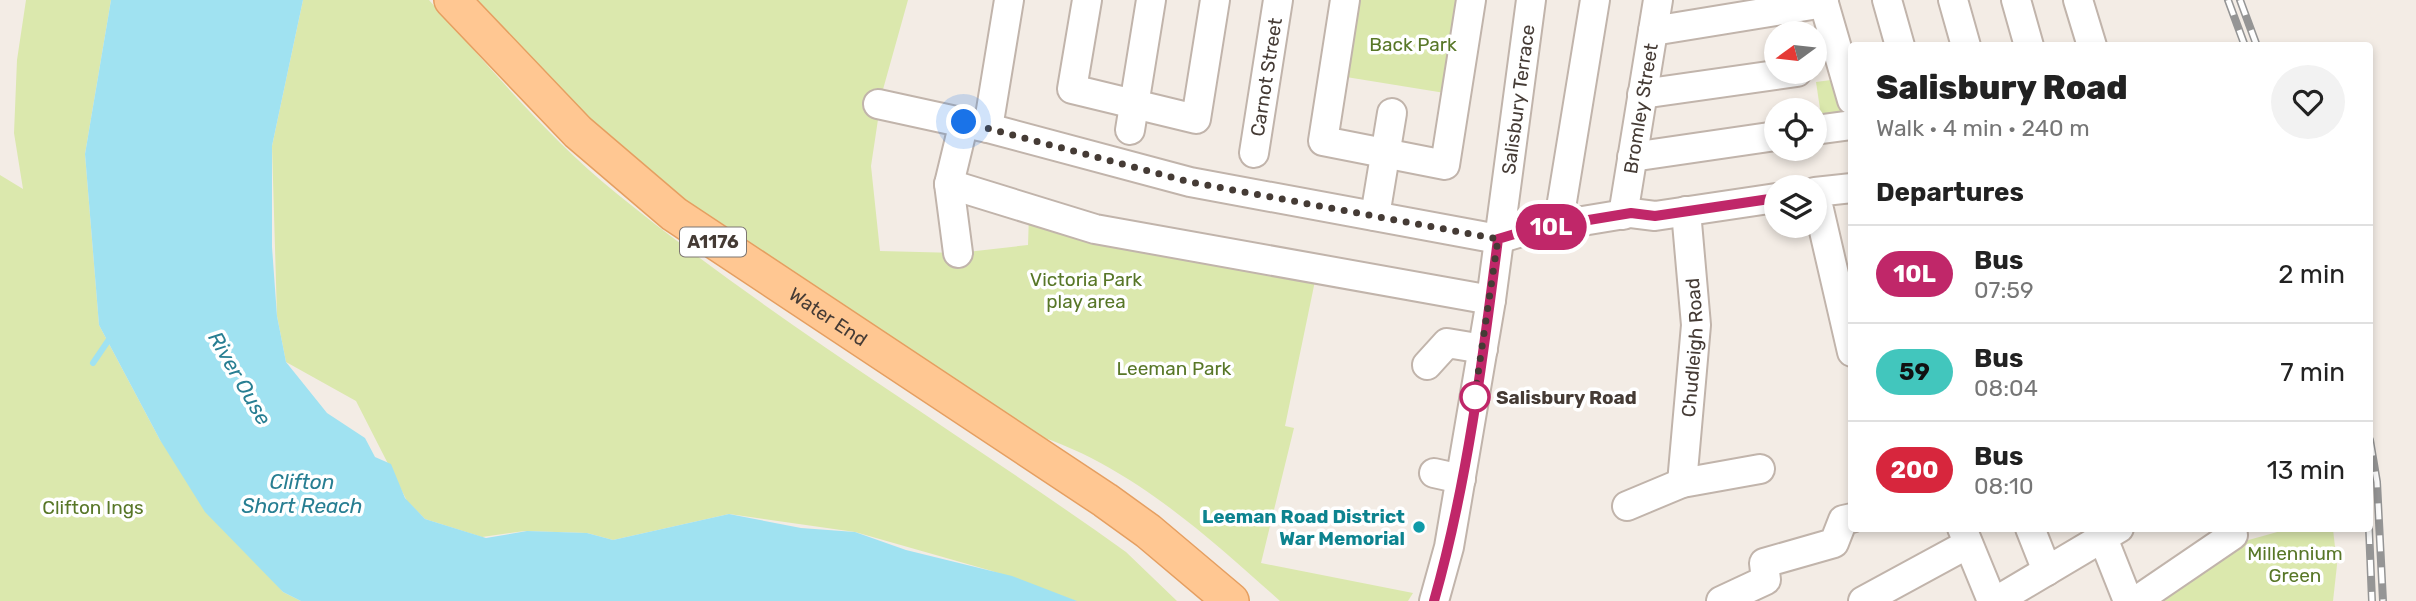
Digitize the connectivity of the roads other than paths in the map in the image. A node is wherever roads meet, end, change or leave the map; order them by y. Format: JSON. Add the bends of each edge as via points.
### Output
{"nodes":[{"id":1,"x":452,"y":0,"type":"edge"},
{"id":2,"x":1009,"y":0,"type":"edge"},
{"id":3,"x":1087,"y":0,"type":"edge"},
{"id":4,"x":1150,"y":0,"type":"edge"},
{"id":5,"x":1215,"y":0,"type":"edge"},
{"id":6,"x":1278,"y":0,"type":"edge"},
{"id":7,"x":1345,"y":0,"type":"edge"},
{"id":8,"x":1471,"y":0,"type":"edge"},
{"id":9,"x":1531,"y":0,"type":"edge"},
{"id":10,"x":1595,"y":0,"type":"edge"},
{"id":11,"x":1658,"y":0,"type":"edge"},
{"id":12,"x":1887,"y":0,"type":"edge"},
{"id":13,"x":1953,"y":0,"type":"edge"},
{"id":14,"x":2016,"y":0,"type":"edge"},
{"id":15,"x":2078,"y":0,"type":"edge"},
{"id":16,"x":1824,"y":1,"type":"edge"},
{"id":17,"x":1653,"y":31,"type":"junction"},
{"id":18,"x":1899,"y":42,"type":"edge"},
{"id":19,"x":1965,"y":42,"type":"edge"},
{"id":20,"x":2028,"y":42,"type":"edge"},
{"id":21,"x":2091,"y":42,"type":"edge"},
{"id":22,"x":1828,"y":67,"type":"edge"},
{"id":23,"x":1764,"y":77,"type":"edge"},
{"id":24,"x":1642,"y":94,"type":"junction"},
{"id":25,"x":1848,"y":94,"type":"edge"},
{"id":26,"x":878,"y":104,"type":"dead end"},
{"id":27,"x":1392,"y":113,"type":"dead end"},
{"id":28,"x":1132,"y":117,"type":"junction"},
{"id":29,"x":976,"y":125,"type":"junction"},
{"id":30,"x":1848,"y":126,"type":"edge"},
{"id":31,"x":1827,"y":128,"type":"edge"},
{"id":32,"x":1764,"y":138,"type":"edge"},
{"id":33,"x":1386,"y":152,"type":"junction"},
{"id":34,"x":1254,"y":153,"type":"dead end"},
{"id":35,"x":1632,"y":157,"type":"junction"},
{"id":36,"x":949,"y":184,"type":"junction"},
{"id":37,"x":1848,"y":188,"type":"edge"},
{"id":38,"x":1827,"y":191,"type":"edge"},
{"id":39,"x":1764,"y":200,"type":"edge"},
{"id":40,"x":1686,"y":211,"type":"junction"},
{"id":41,"x":1623,"y":215,"type":"junction"},
{"id":42,"x":1375,"y":216,"type":"junction"},
{"id":43,"x":1558,"y":226,"type":"junction"},
{"id":44,"x":1826,"y":238,"type":"edge"},
{"id":45,"x":1498,"y":239,"type":"junction"},
{"id":46,"x":958,"y":253,"type":"dead end"},
{"id":47,"x":1491,"y":300,"type":"junction"},
{"id":48,"x":1848,"y":335,"type":"edge"},
{"id":49,"x":1483,"y":349,"type":"junction"},
{"id":50,"x":1427,"y":365,"type":"dead end"},
{"id":51,"x":1760,"y":469,"type":"dead end"},
{"id":52,"x":1682,"y":483,"type":"junction"},
{"id":53,"x":1627,"y":506,"type":"dead end"},
{"id":54,"x":1847,"y":519,"type":"edge"},
{"id":55,"x":2032,"y":532,"type":"edge"},
{"id":56,"x":2107,"y":532,"type":"edge"},
{"id":57,"x":2232,"y":532,"type":"edge"},
{"id":58,"x":1965,"y":536,"type":"edge"},
{"id":59,"x":2048,"y":571,"type":"junction"},
{"id":60,"x":1231,"y":601,"type":"edge"},
{"id":61,"x":1434,"y":601,"type":"edge"},
{"id":62,"x":1721,"y":601,"type":"edge"},
{"id":63,"x":1863,"y":601,"type":"edge"},
{"id":64,"x":1994,"y":601,"type":"edge"},
{"id":65,"x":2128,"y":601,"type":"edge"},
{"id":66,"x":2136,"y":601,"type":"edge"}],
"edges":[{"from":1,"to":60,"type":"main road","name":"Water End","number":"A1176","via":[[569,123],[674,214],[1105,500]]},
{"from":2,"to":29,"type":"street"},
{"from":3,"to":28,"type":"street","via":[[1072,89]]},
{"from":4,"to":28,"type":"street"},
{"from":5,"to":28,"type":"street","via":[[1196,119]]},
{"from":6,"to":34,"type":"street","name":"Carnot Street"},
{"from":7,"to":33,"type":"street","via":[[1323,141]]},
{"from":8,"to":33,"type":"street","via":[[1445,165]]},
{"from":9,"to":45,"type":"street","name":"Salisbury Terrace"},
{"from":10,"to":43,"type":"street"},
{"from":11,"to":17,"type":"street","name":"Bromley Street"},
{"from":12,"to":18,"type":"street"},
{"from":13,"to":19,"type":"street"},
{"from":14,"to":20,"type":"street"},
{"from":15,"to":21,"type":"street"},
{"from":16,"to":17,"type":"street"},
{"from":16,"to":22,"type":"street"},
{"from":17,"to":24,"type":"street","name":"Bromley Street"},
{"from":22,"to":25,"type":"street"},
{"from":23,"to":24,"type":"street"},
{"from":24,"to":35,"type":"street","name":"Bromley Street"},
{"from":26,"to":29,"type":"street"},
{"from":27,"to":33,"type":"street"},
{"from":29,"to":36,"type":"street"},
{"from":29,"to":42,"type":"street","via":[[1190,182]]},
{"from":30,"to":31,"type":"street"},
{"from":32,"to":35,"type":"street"},
{"from":33,"to":42,"type":"street"},
{"from":35,"to":41,"type":"street","name":"Bromley Street"},
{"from":36,"to":46,"type":"street"},
{"from":36,"to":47,"type":"street","via":[[1095,229]]},
{"from":37,"to":38,"type":"street"},
{"from":39,"to":40,"type":"street"},
{"from":40,"to":41,"type":"street"},
{"from":40,"to":52,"type":"street","name":"Chudleigh Road","via":[[1696,324]]},
{"from":41,"to":43,"type":"street"},
{"from":42,"to":45,"type":"street"},
{"from":43,"to":45,"type":"street"},
{"from":44,"to":48,"type":"street"},
{"from":45,"to":47,"type":"street"},
{"from":47,"to":49,"type":"street"},
{"from":49,"to":50,"type":"street","via":[[1447,343]]},
{"from":49,"to":61,"type":"street","via":[[1447,476],[1449,547]]},
{"from":51,"to":52,"type":"street"},
{"from":52,"to":53,"type":"street"},
{"from":54,"to":62,"type":"street","via":[[1834,543],[1764,563],[1766,580]]},
{"from":55,"to":59,"type":"street"},
{"from":56,"to":59,"type":"street"},
{"from":56,"to":65,"type":"street"},
{"from":57,"to":66,"type":"street"},
{"from":58,"to":63,"type":"street"},
{"from":58,"to":64,"type":"street"},
{"from":59,"to":64,"type":"street"}]}
